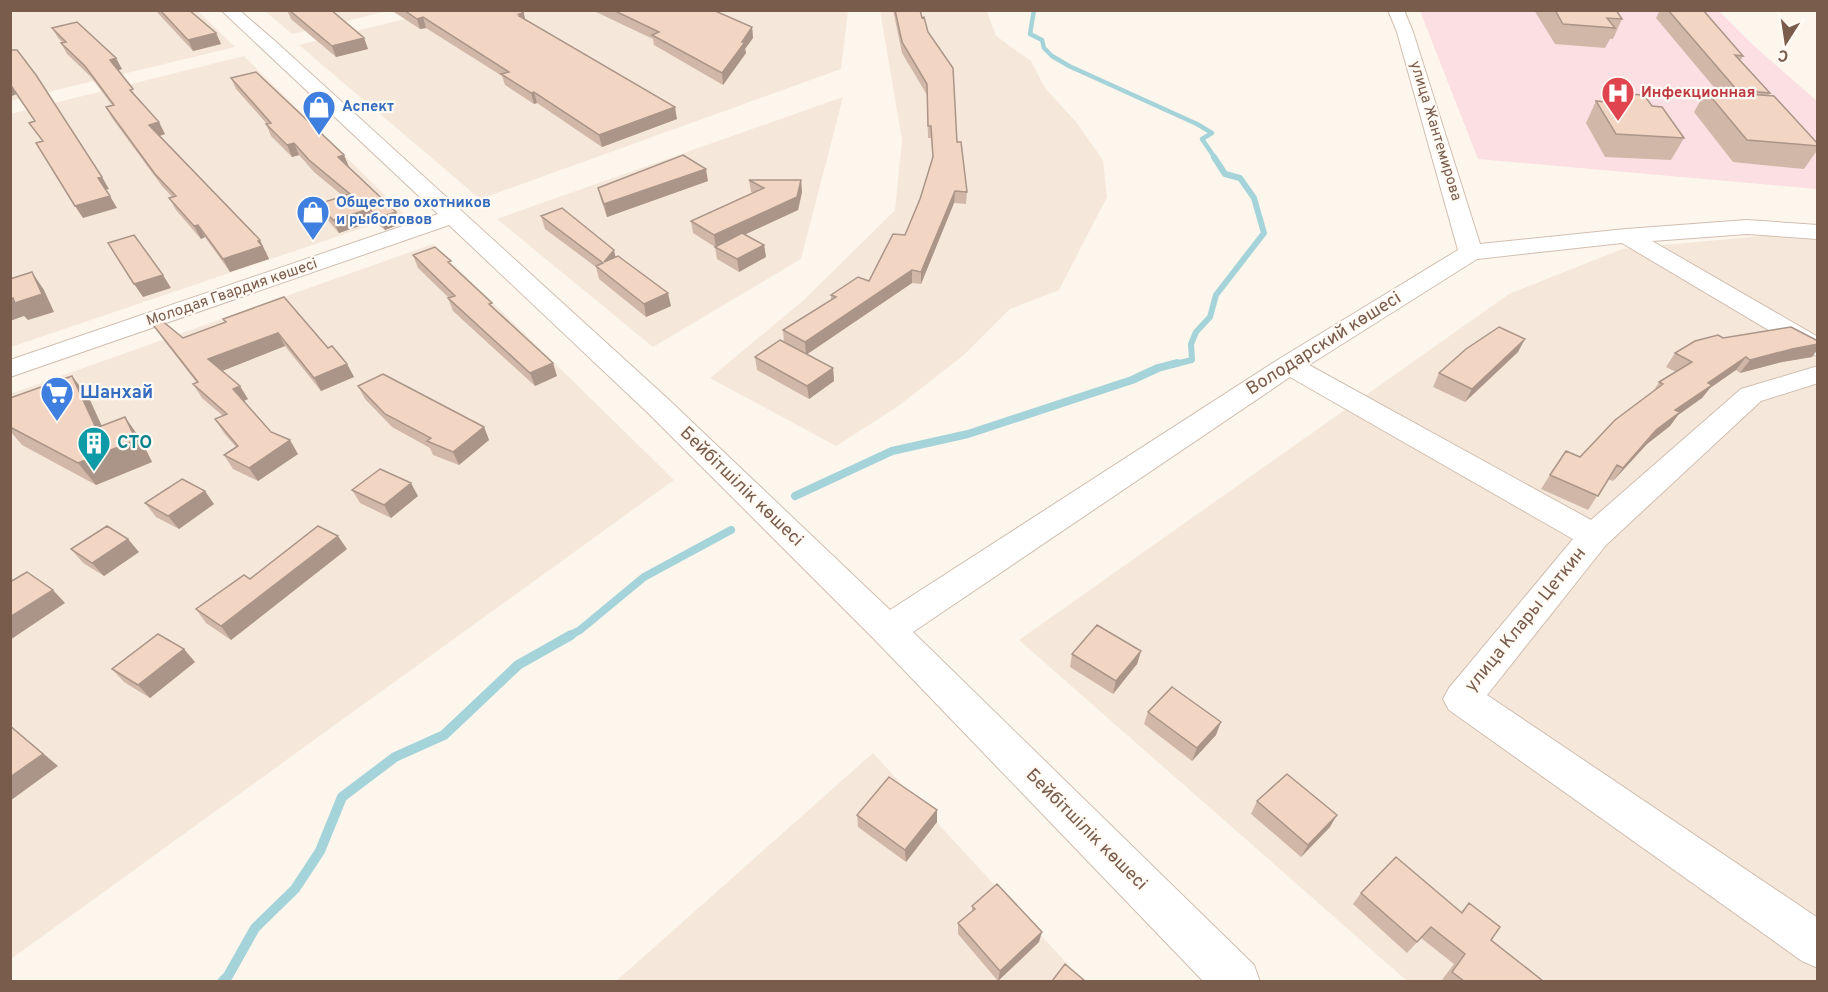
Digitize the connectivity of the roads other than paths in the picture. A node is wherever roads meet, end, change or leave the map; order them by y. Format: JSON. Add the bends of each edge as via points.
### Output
{"nodes":[{"id":1,"x":229,"y":10,"type":"edge"},
{"id":2,"x":1396,"y":10,"type":"edge"},
{"id":3,"x":453,"y":216,"type":"junction"},
{"id":4,"x":1818,"y":232,"type":"edge"},
{"id":5,"x":1626,"y":236,"type":"junction"},
{"id":6,"x":1471,"y":252,"type":"junction"},
{"id":7,"x":1818,"y":348,"type":"edge"},
{"id":8,"x":1289,"y":364,"type":"junction"},
{"id":9,"x":10,"y":369,"type":"edge"},
{"id":10,"x":1818,"y":374,"type":"edge"},
{"id":11,"x":1594,"y":536,"type":"junction"},
{"id":12,"x":888,"y":630,"type":"junction"},
{"id":13,"x":1818,"y":945,"type":"edge"},
{"id":14,"x":1238,"y":981,"type":"edge"}],
"edges":[{"from":1,"to":3,"type":"street","name":"Бейбітшілік көшесі"},
{"from":2,"to":6,"type":"street","name":"улица Жантемирова"},
{"from":3,"to":9,"type":"street","name":"Молодая Гвардия көшесі"},
{"from":3,"to":12,"type":"street","name":"Бейбітшілік көшесі","via":[[658,406]]},
{"from":4,"to":5,"type":"street","name":"Володарский көшесі","via":[[1747,227]]},
{"from":5,"to":6,"type":"street","name":"Володарский көшесі"},
{"from":5,"to":7,"type":"street"},
{"from":6,"to":8,"type":"street","name":"Володарский көшесі"},
{"from":8,"to":11,"type":"street"},
{"from":8,"to":12,"type":"street","name":"Володарский көшесі"},
{"from":10,"to":11,"type":"street","name":"улица Клары Цеткин","via":[[1751,395]]},
{"from":11,"to":13,"type":"street","name":"улица Клары Цеткин","via":[[1462,699]]},
{"from":12,"to":14,"type":"street","name":"Бейбітшілік көшесі"}]}
